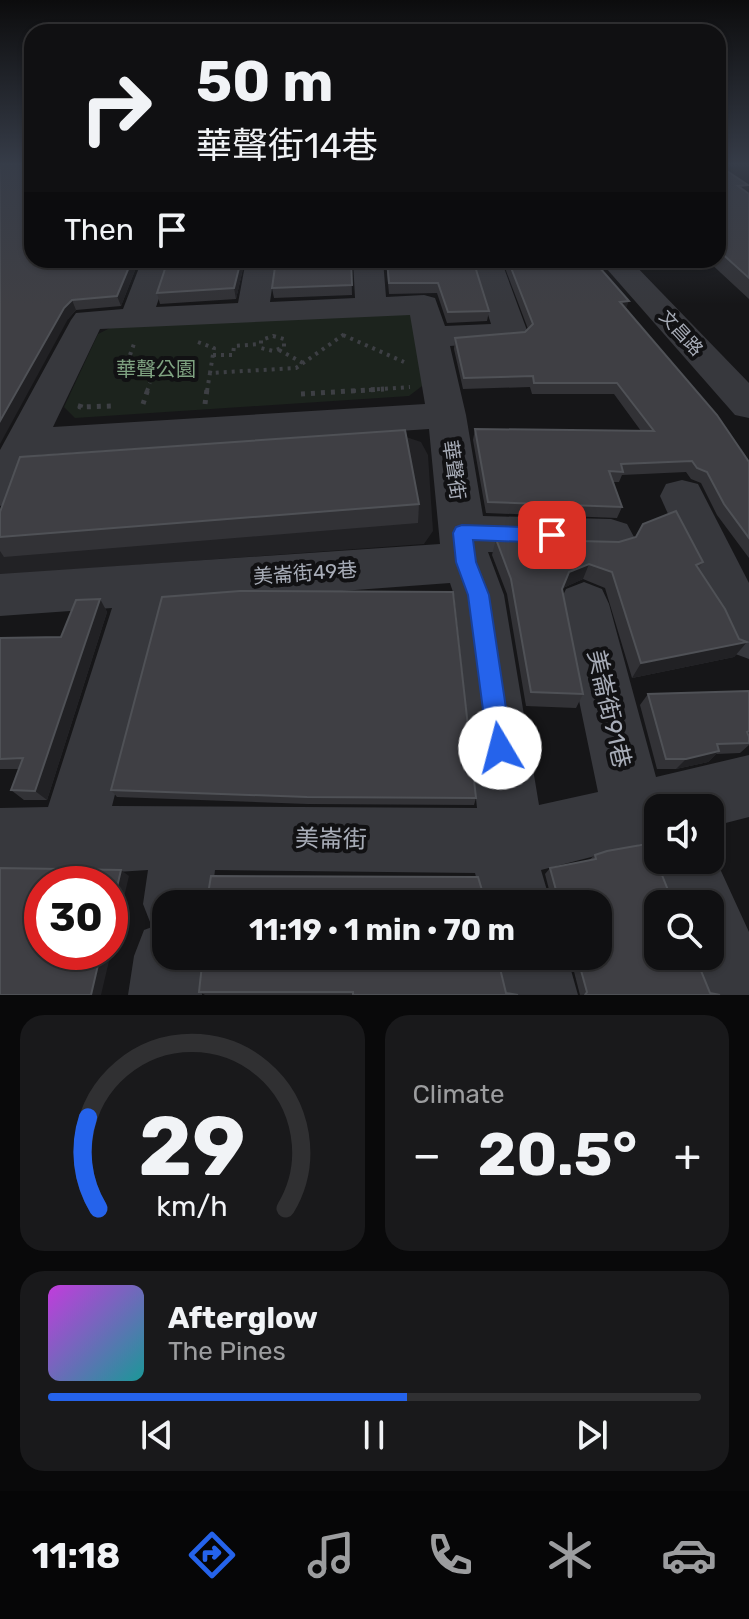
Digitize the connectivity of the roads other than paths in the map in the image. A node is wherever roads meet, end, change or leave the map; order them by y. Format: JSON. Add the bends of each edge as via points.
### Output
{"nodes":[{"id":1,"x":155,"y":268,"type":"edge"},
{"id":2,"x":260,"y":268,"type":"edge"},
{"id":3,"x":367,"y":268,"type":"edge"},
{"id":4,"x":489,"y":268,"type":"edge"},
{"id":5,"x":621,"y":268,"type":"edge"},
{"id":6,"x":253,"y":311,"type":"junction"},
{"id":7,"x":362,"y":318,"type":"junction"},
{"id":8,"x":136,"y":328,"type":"junction"},
{"id":9,"x":422,"y":335,"type":"junction"},
{"id":10,"x":749,"y":406,"type":"edge"},
{"id":11,"x":447,"y":415,"type":"junction"},
{"id":12,"x":28,"y":442,"type":"junction"},
{"id":13,"x":0,"y":490,"type":"edge"},
{"id":14,"x":682,"y":496,"type":"dead end"},
{"id":15,"x":611,"y":537,"type":"dead end"},
{"id":16,"x":464,"y":547,"type":"junction"},
{"id":17,"x":144,"y":585,"type":"junction"},
{"id":18,"x":0,"y":595,"type":"edge"},
{"id":19,"x":584,"y":604,"type":"dead end"},
{"id":20,"x":749,"y":636,"type":"edge"},
{"id":21,"x":749,"y":786,"type":"edge"},
{"id":22,"x":649,"y":794,"type":"edge"},
{"id":23,"x":716,"y":794,"type":"edge"},
{"id":24,"x":644,"y":812,"type":"edge"},
{"id":25,"x":186,"y":837,"type":"junction"},
{"id":26,"x":0,"y":841,"type":"edge"},
{"id":27,"x":506,"y":841,"type":"junction"},
{"id":28,"x":70,"y":842,"type":"junction"},
{"id":29,"x":179,"y":890,"type":"edge"},
{"id":30,"x":515,"y":890,"type":"edge"},
{"id":31,"x":724,"y":959,"type":"edge"},
{"id":32,"x":168,"y":970,"type":"edge"},
{"id":33,"x":535,"y":970,"type":"edge"},
{"id":34,"x":165,"y":995,"type":"edge"},
{"id":35,"x":541,"y":995,"type":"edge"},
{"id":36,"x":739,"y":995,"type":"edge"}],
"edges":[{"from":1,"to":8,"type":"street"},
{"from":2,"to":6,"type":"street"},
{"from":3,"to":7,"type":"street"},
{"from":4,"to":9,"type":"street","via":[[511,333]]},
{"from":5,"to":10,"type":"street","name":"文昌路"},
{"from":6,"to":7,"type":"street"},
{"from":6,"to":8,"type":"street"},
{"from":7,"to":9,"type":"street"},
{"from":8,"to":12,"type":"street","via":[[88,320]]},
{"from":9,"to":11,"type":"street","name":"華聲街"},
{"from":11,"to":12,"type":"street"},
{"from":11,"to":16,"type":"street","name":"華聲街"},
{"from":12,"to":13,"type":"street"},
{"from":14,"to":20,"type":"street"},
{"from":15,"to":16,"type":"street","name":"美崙街49巷"},
{"from":16,"to":17,"type":"street","name":"美崙街49巷"},
{"from":16,"to":27,"type":"street","name":"華聲街","via":[[479,595]]},
{"from":17,"to":18,"type":"street","name":"美崙街49巷"},
{"from":17,"to":28,"type":"street"},
{"from":19,"to":22,"type":"street","name":"美崙街91巷"},
{"from":21,"to":23,"type":"street","name":"美崙街"},
{"from":24,"to":27,"type":"street","name":"美崙街","via":[[556,835]]},
{"from":25,"to":27,"type":"street","name":"美崙街"},
{"from":25,"to":28,"type":"street","name":"美崙街"},
{"from":25,"to":29,"type":"street"},
{"from":26,"to":28,"type":"street","name":"美崙街"},
{"from":27,"to":30,"type":"street","name":"華聲街"},
{"from":31,"to":36,"type":"street"},
{"from":32,"to":34,"type":"street"},
{"from":33,"to":35,"type":"street"}]}
